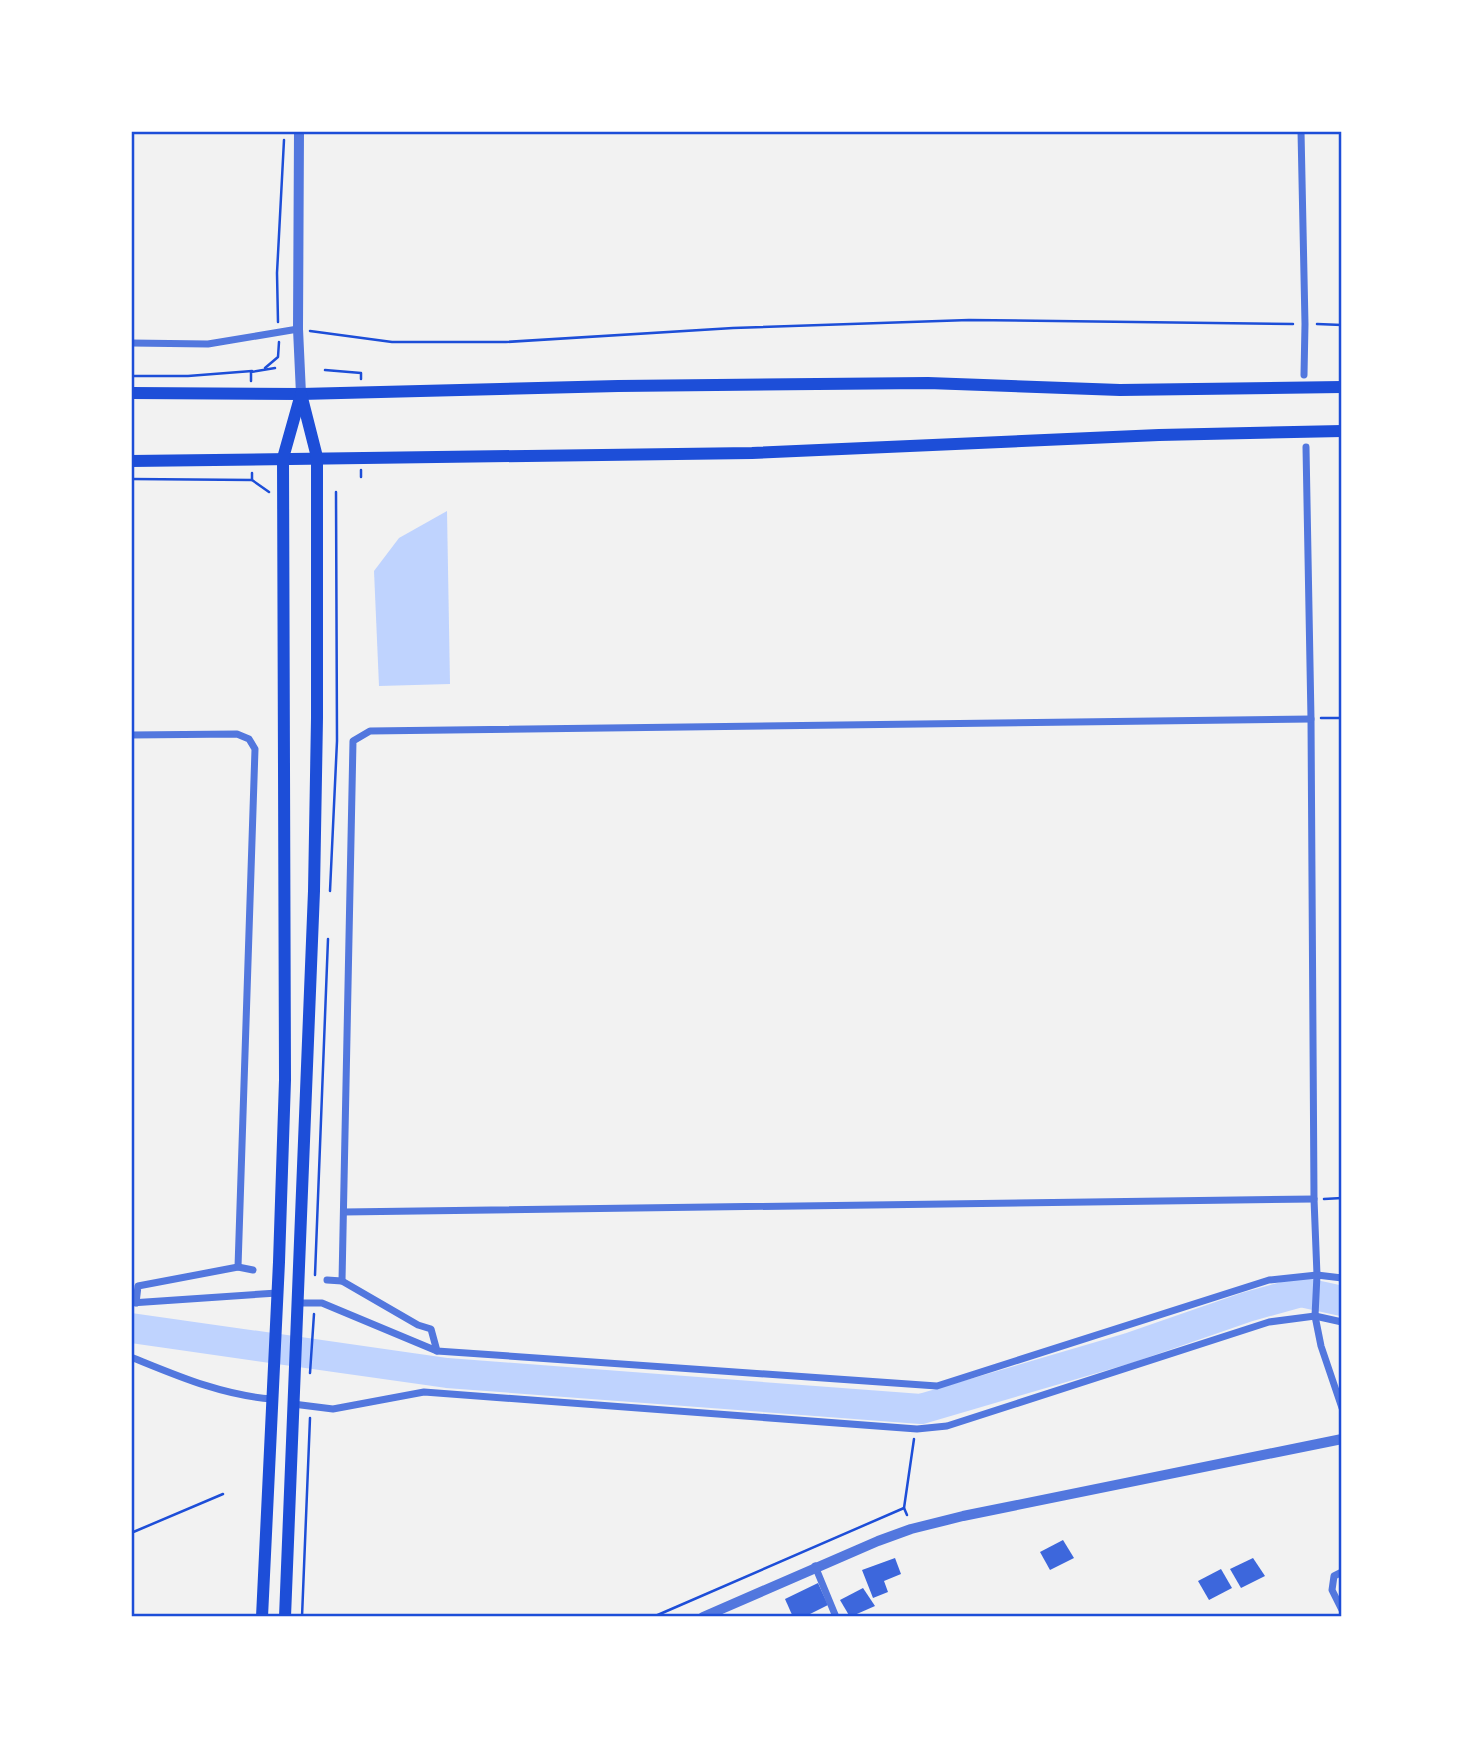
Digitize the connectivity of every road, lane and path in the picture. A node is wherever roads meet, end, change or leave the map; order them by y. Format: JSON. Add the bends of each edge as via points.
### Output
{"nodes":[{"id":1,"x":285,"y":131,"type":"edge"},
{"id":2,"x":299,"y":131,"type":"edge"},
{"id":3,"x":1301,"y":131,"type":"edge"},
{"id":4,"x":1305,"y":324,"type":"junction"},
{"id":5,"x":1342,"y":325,"type":"edge"},
{"id":6,"x":298,"y":329,"type":"junction"},
{"id":7,"x":279,"y":332,"type":"junction"},
{"id":8,"x":131,"y":343,"type":"edge"},
{"id":9,"x":265,"y":368,"type":"junction"},
{"id":10,"x":275,"y":368,"type":"dead end"},
{"id":11,"x":325,"y":370,"type":"dead end"},
{"id":12,"x":252,"y":371,"type":"junction"},
{"id":13,"x":131,"y":376,"type":"edge"},
{"id":14,"x":1304,"y":376,"type":"dead end"},
{"id":15,"x":251,"y":381,"type":"dead end"},
{"id":16,"x":360,"y":381,"type":"dead end"},
{"id":17,"x":1342,"y":387,"type":"edge"},
{"id":18,"x":131,"y":393,"type":"edge"},
{"id":19,"x":301,"y":394,"type":"junction"},
{"id":20,"x":1342,"y":431,"type":"edge"},
{"id":21,"x":1306,"y":447,"type":"dead end"},
{"id":22,"x":317,"y":457,"type":"junction"},
{"id":23,"x":283,"y":458,"type":"junction"},
{"id":24,"x":131,"y":461,"type":"edge"},
{"id":25,"x":252,"y":469,"type":"dead end"},
{"id":26,"x":131,"y":479,"type":"edge"},
{"id":27,"x":252,"y":480,"type":"junction"},
{"id":28,"x":273,"y":491,"type":"dead end"},
{"id":29,"x":1342,"y":718,"type":"edge"},
{"id":30,"x":1311,"y":719,"type":"junction"},
{"id":31,"x":131,"y":735,"type":"edge"},
{"id":32,"x":1342,"y":1198,"type":"edge"},
{"id":33,"x":1314,"y":1199,"type":"junction"},
{"id":34,"x":344,"y":1212,"type":"junction"},
{"id":35,"x":238,"y":1267,"type":"junction"},
{"id":36,"x":253,"y":1270,"type":"dead end"},
{"id":37,"x":1317,"y":1275,"type":"junction"},
{"id":38,"x":1342,"y":1278,"type":"edge"},
{"id":39,"x":327,"y":1280,"type":"dead end"},
{"id":40,"x":342,"y":1280,"type":"junction"},
{"id":41,"x":277,"y":1293,"type":"junction"},
{"id":42,"x":133,"y":1303,"type":"edge"},
{"id":43,"x":299,"y":1303,"type":"junction"},
{"id":44,"x":1316,"y":1312,"type":"junction"},
{"id":45,"x":313,"y":1321,"type":"dead end"},
{"id":46,"x":1342,"y":1322,"type":"edge"},
{"id":47,"x":437,"y":1351,"type":"junction"},
{"id":48,"x":131,"y":1357,"type":"edge"},
{"id":49,"x":310,"y":1374,"type":"dead end"},
{"id":50,"x":272,"y":1399,"type":"junction"},
{"id":51,"x":293,"y":1404,"type":"junction"},
{"id":52,"x":310,"y":1406,"type":"junction"},
{"id":53,"x":1342,"y":1408,"type":"edge"},
{"id":54,"x":917,"y":1429,"type":"junction"},
{"id":55,"x":1342,"y":1439,"type":"edge"},
{"id":56,"x":223,"y":1494,"type":"dead end"},
{"id":57,"x":904,"y":1508,"type":"junction"},
{"id":58,"x":911,"y":1529,"type":"junction"},
{"id":59,"x":131,"y":1533,"type":"edge"},
{"id":60,"x":816,"y":1566,"type":"junction"},
{"id":61,"x":1342,"y":1572,"type":"edge"},
{"id":62,"x":1342,"y":1611,"type":"edge"},
{"id":63,"x":262,"y":1617,"type":"edge"},
{"id":64,"x":285,"y":1617,"type":"edge"},
{"id":65,"x":302,"y":1617,"type":"edge"},
{"id":66,"x":653,"y":1617,"type":"edge"},
{"id":67,"x":703,"y":1617,"type":"edge"},
{"id":68,"x":836,"y":1617,"type":"edge"}],
"edges":[{"from":1,"to":7,"type":"path","via":[[277,273]]},
{"from":2,"to":6,"type":"street"},
{"from":3,"to":4,"type":"street"},
{"from":4,"to":5,"type":"path"},
{"from":4,"to":6,"type":"path","via":[[969,320],[506,342],[392,342]]},
{"from":4,"to":14,"type":"street"},
{"from":6,"to":7,"type":"street"},
{"from":6,"to":19,"type":"street"},
{"from":7,"to":8,"type":"street","via":[[208,344]]},
{"from":7,"to":9,"type":"path","via":[[278,357]]},
{"from":9,"to":10,"type":"path"},
{"from":9,"to":12,"type":"path"},
{"from":11,"to":16,"type":"path","via":[[361,373]]},
{"from":12,"to":13,"type":"path"},
{"from":12,"to":15,"type":"path"},
{"from":17,"to":19,"type":"main road","via":[[1120,390],[915,383]]},
{"from":18,"to":19,"type":"main road"},
{"from":19,"to":22,"type":"main road"},
{"from":19,"to":23,"type":"main road"},
{"from":20,"to":22,"type":"main road","via":[[752,453]]},
{"from":21,"to":30,"type":"street"},
{"from":22,"to":23,"type":"main road"},
{"from":22,"to":43,"type":"main road","via":[[314,891]]},
{"from":23,"to":24,"type":"main road"},
{"from":23,"to":41,"type":"main road","via":[[285,1080]]},
{"from":25,"to":27,"type":"path"},
{"from":26,"to":27,"type":"path"},
{"from":27,"to":28,"type":"path"},
{"from":29,"to":30,"type":"path"},
{"from":30,"to":33,"type":"street"},
{"from":30,"to":34,"type":"street","via":[[370,731],[354,741]]},
{"from":31,"to":35,"type":"street","via":[[237,734],[249,739],[255,749]]},
{"from":32,"to":33,"type":"path"},
{"from":33,"to":34,"type":"street"},
{"from":33,"to":37,"type":"street"},
{"from":34,"to":40,"type":"street"},
{"from":35,"to":36,"type":"street"},
{"from":35,"to":42,"type":"street","via":[[138,1286]]},
{"from":37,"to":38,"type":"street"},
{"from":37,"to":44,"type":"street"},
{"from":37,"to":47,"type":"street","via":[[1269,1280],[937,1386]]},
{"from":39,"to":40,"type":"street"},
{"from":40,"to":47,"type":"street","via":[[431,1329]]},
{"from":41,"to":42,"type":"street"},
{"from":41,"to":50,"type":"main road"},
{"from":43,"to":47,"type":"street","via":[[322,1303]]},
{"from":43,"to":51,"type":"main road"},
{"from":44,"to":46,"type":"street"},
{"from":44,"to":53,"type":"street","via":[[1321,1346]]},
{"from":44,"to":54,"type":"street","via":[[1269,1322],[947,1426]]},
{"from":45,"to":49,"type":"path"},
{"from":48,"to":50,"type":"street","via":[[197,1385]]},
{"from":50,"to":63,"type":"main road"},
{"from":51,"to":52,"type":"street"},
{"from":51,"to":64,"type":"main road"},
{"from":52,"to":54,"type":"street","via":[[333,1409],[424,1392]]},
{"from":52,"to":65,"type":"path"},
{"from":54,"to":57,"type":"path"},
{"from":55,"to":58,"type":"street"},
{"from":56,"to":59,"type":"path"},
{"from":57,"to":58,"type":"path"},
{"from":57,"to":66,"type":"path"},
{"from":58,"to":60,"type":"street"},
{"from":60,"to":67,"type":"street"},
{"from":60,"to":68,"type":"street"},
{"from":61,"to":62,"type":"street","via":[[1334,1576],[1332,1590]]}]}
